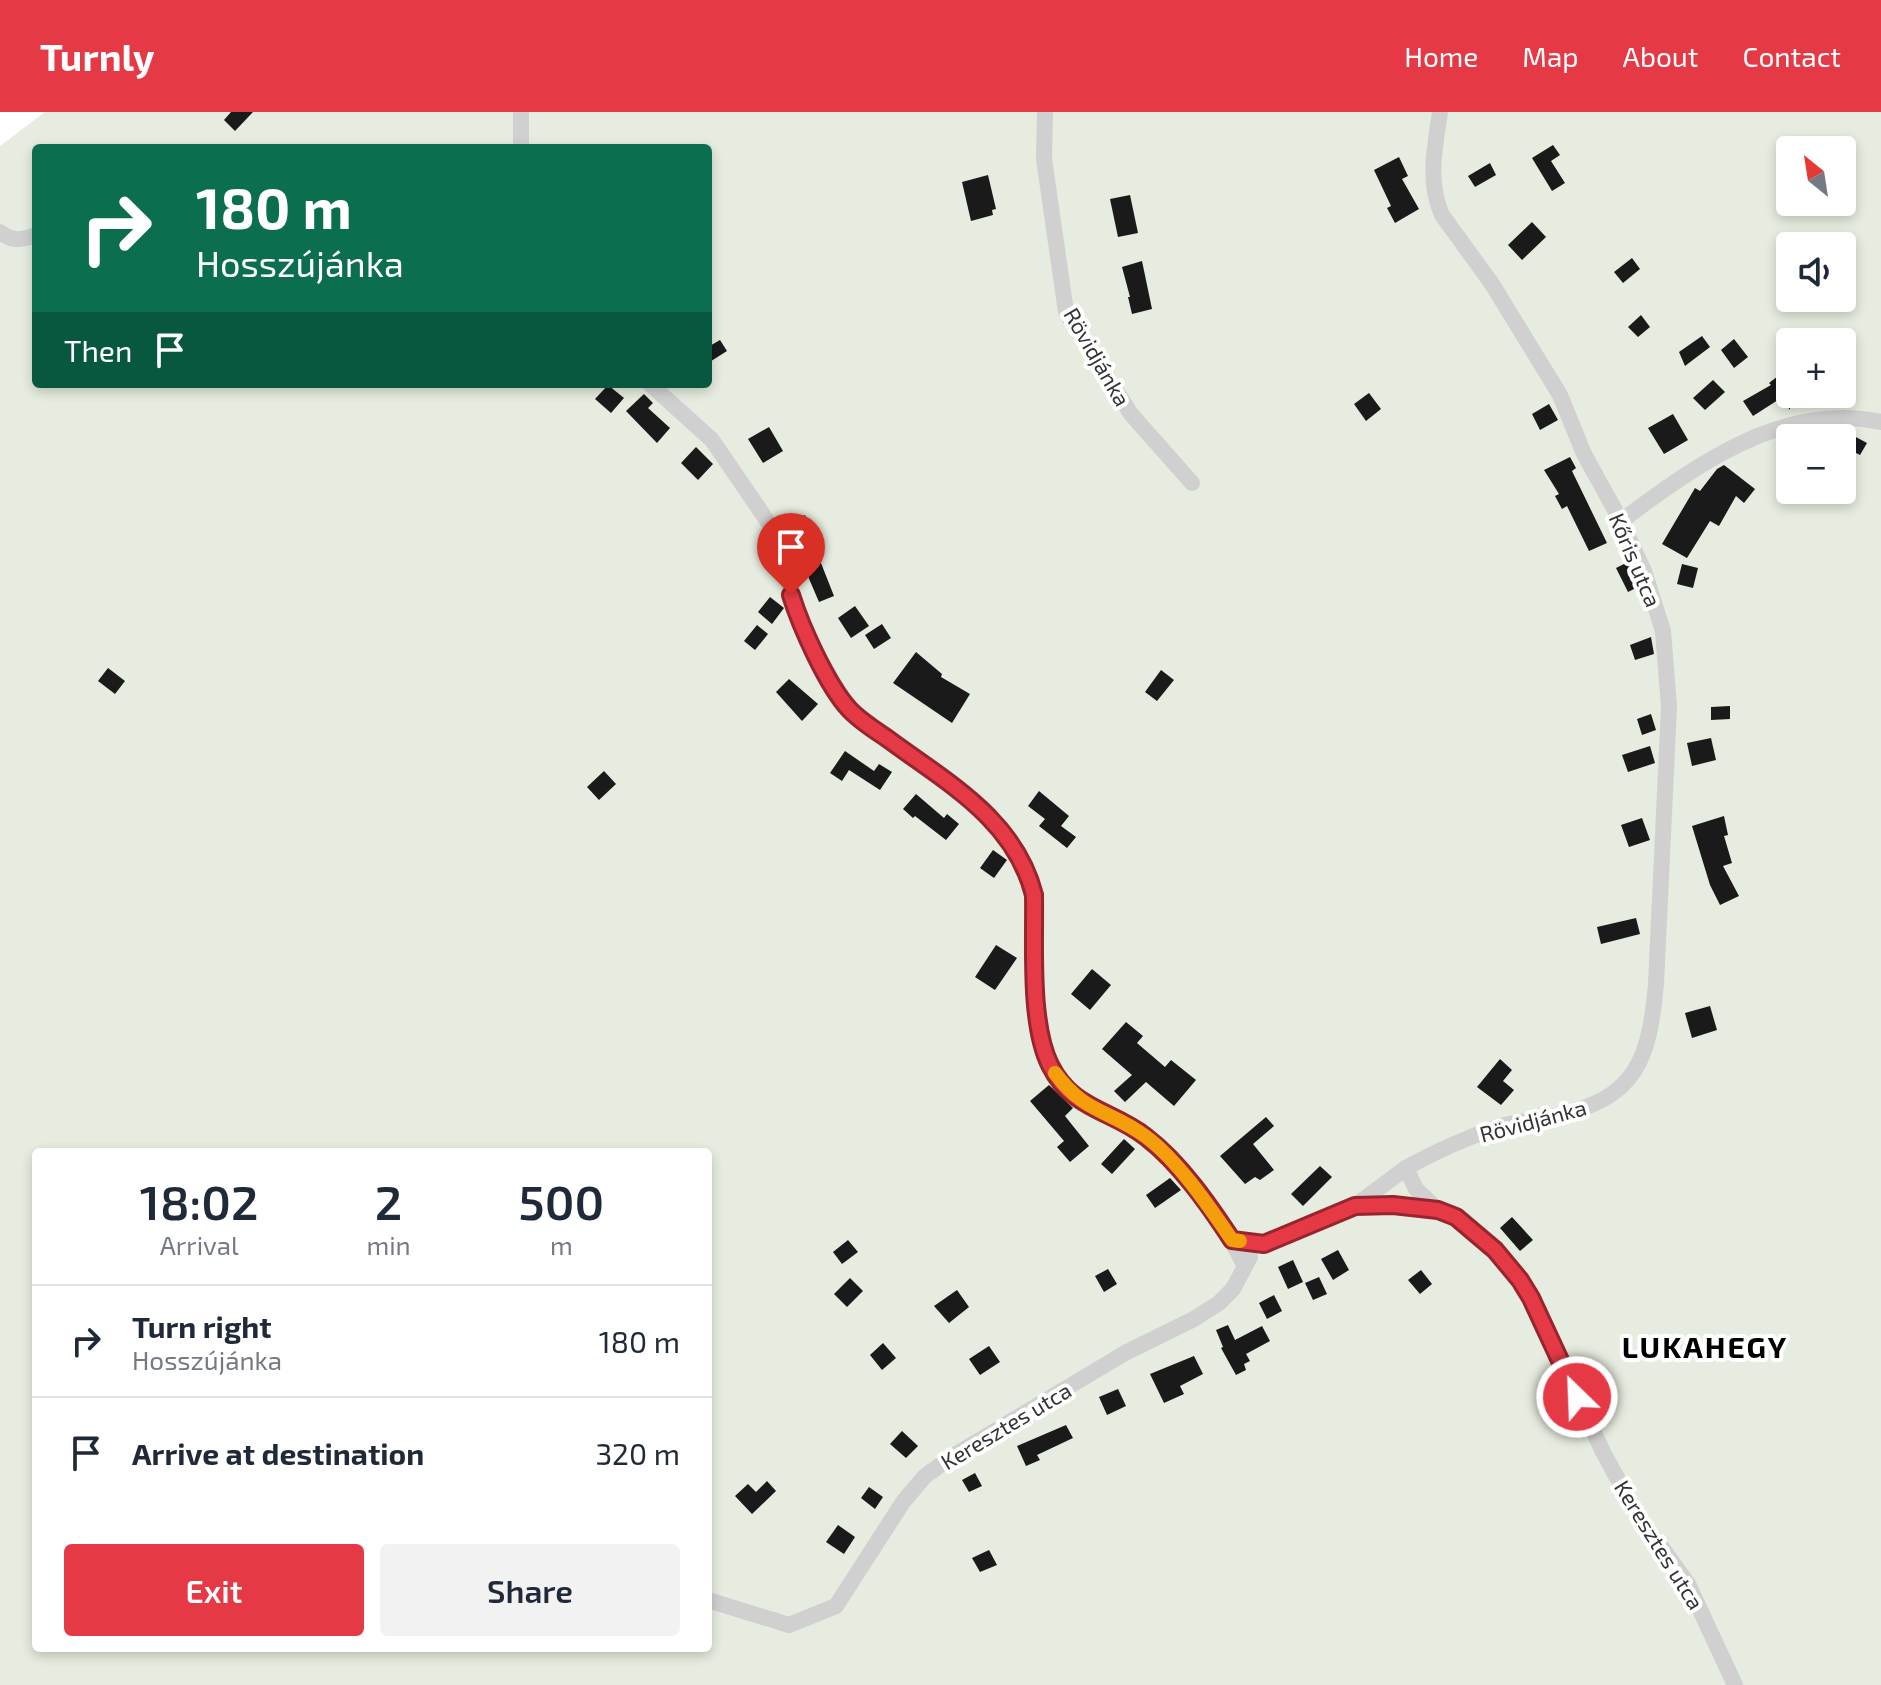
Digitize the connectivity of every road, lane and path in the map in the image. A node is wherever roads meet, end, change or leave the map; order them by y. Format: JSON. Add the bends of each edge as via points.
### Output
{"nodes":[{"id":1,"x":521,"y":112,"type":"edge"},
{"id":2,"x":1045,"y":112,"type":"edge"},
{"id":3,"x":1440,"y":112,"type":"edge"},
{"id":4,"x":521,"y":144,"type":"edge"},
{"id":5,"x":0,"y":232,"type":"edge"},
{"id":6,"x":32,"y":236,"type":"edge"},
{"id":7,"x":654,"y":388,"type":"edge"},
{"id":8,"x":1881,"y":422,"type":"edge"},
{"id":9,"x":1192,"y":483,"type":"dead end"},
{"id":10,"x":1621,"y":521,"type":"junction"},
{"id":11,"x":1644,"y":1055,"type":"joint"},
{"id":12,"x":1406,"y":1168,"type":"junction"},
{"id":13,"x":1355,"y":1206,"type":"junction"},
{"id":14,"x":1438,"y":1210,"type":"junction"},
{"id":15,"x":1232,"y":1240,"type":"junction"},
{"id":16,"x":1264,"y":1244,"type":"junction"},
{"id":17,"x":1245,"y":1266,"type":"junction"},
{"id":18,"x":712,"y":1601,"type":"edge"},
{"id":19,"x":1735,"y":1685,"type":"edge"}],
"edges":[{"from":1,"to":4,"type":"street"},
{"from":2,"to":9,"type":"street","name":"Rövidjánka","via":[[1044,159],[1066,312],[1131,414]]},
{"from":3,"to":10,"type":"street","name":"Kőris utca","via":[[1432,180],[1436,203],[1560,395],[1584,454]]},
{"from":5,"to":6,"type":"street","via":[[9,239]]},
{"from":7,"to":15,"type":"street","via":[[712,440],[770,525],[802,629],[848,707],[985,810],[1017,851],[1034,895],[1037,1010],[1056,1075],[1086,1106],[1154,1143],[1205,1200]]},
{"from":8,"to":10,"type":"street","via":[[1821,419],[1760,435],[1712,459]]},
{"from":10,"to":11,"type":"street","name":"Kőris utca","via":[[1663,631],[1669,707],[1656,984]]},
{"from":11,"to":12,"type":"street","name":"Rövidjánka","via":[[1626,1085],[1589,1108],[1503,1126]]},
{"from":12,"to":13,"type":"street","name":"Rövidjánka"},
{"from":12,"to":14,"type":"street","via":[[1416,1189]]},
{"from":13,"to":14,"type":"street","name":"Keresztes utca"},
{"from":13,"to":16,"type":"street","name":"Keresztes utca"},
{"from":14,"to":19,"type":"street","name":"Keresztes utca","via":[[1475,1231],[1520,1280],[1603,1452],[1646,1531],[1688,1584]]},
{"from":15,"to":16,"type":"street","name":"Keresztes utca"},
{"from":15,"to":17,"type":"street"},
{"from":16,"to":17,"type":"street","name":"Keresztes utca"},
{"from":17,"to":18,"type":"street","name":"Keresztes utca","via":[[1219,1303],[1125,1353],[925,1476],[836,1606],[789,1625]]}]}
